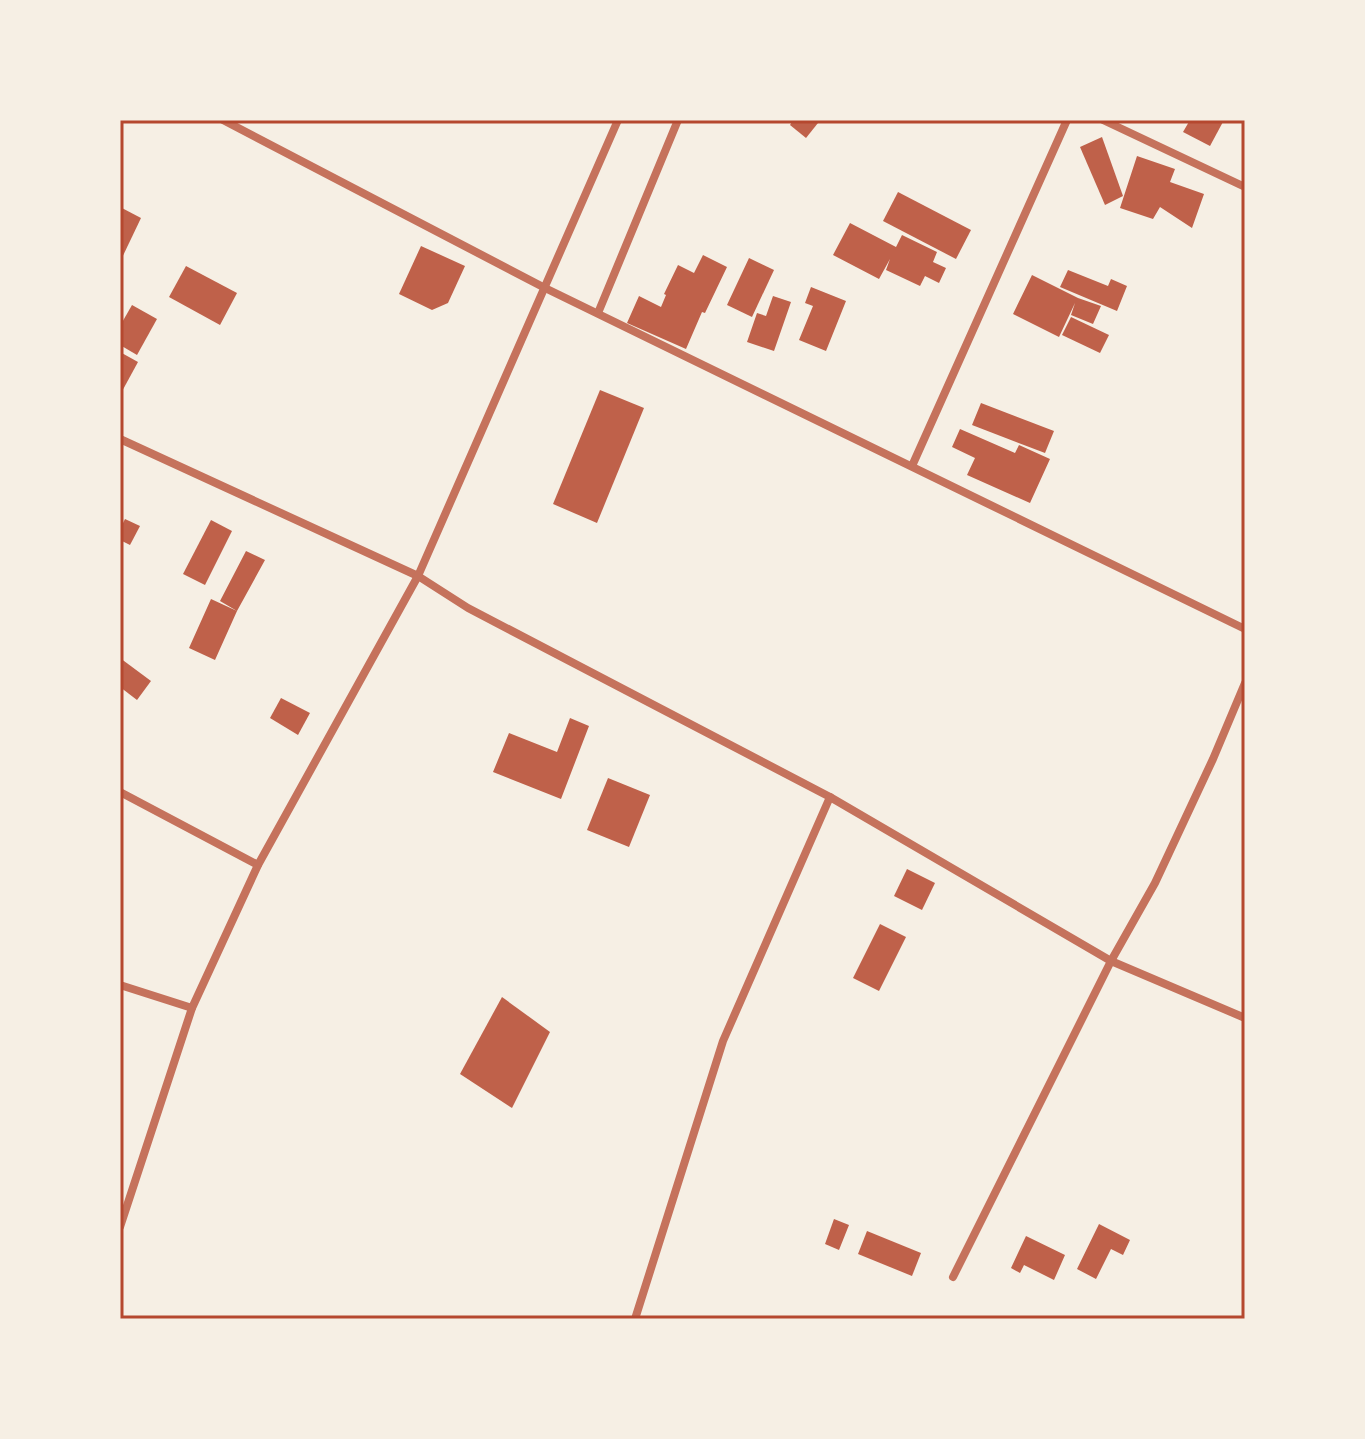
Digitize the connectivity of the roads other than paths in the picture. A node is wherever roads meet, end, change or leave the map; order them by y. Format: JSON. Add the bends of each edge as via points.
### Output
{"nodes":[{"id":1,"x":223,"y":120,"type":"edge"},
{"id":2,"x":618,"y":120,"type":"edge"},
{"id":3,"x":678,"y":120,"type":"edge"},
{"id":4,"x":1067,"y":120,"type":"edge"},
{"id":5,"x":1103,"y":120,"type":"edge"},
{"id":6,"x":1245,"y":187,"type":"edge"},
{"id":7,"x":545,"y":288,"type":"junction"},
{"id":8,"x":598,"y":313,"type":"junction"},
{"id":9,"x":120,"y":439,"type":"edge"},
{"id":10,"x":912,"y":466,"type":"junction"},
{"id":11,"x":418,"y":576,"type":"junction"},
{"id":12,"x":1245,"y":629,"type":"edge"},
{"id":13,"x":1245,"y":683,"type":"edge"},
{"id":14,"x":120,"y":792,"type":"edge"},
{"id":15,"x":830,"y":797,"type":"junction"},
{"id":16,"x":258,"y":865,"type":"junction"},
{"id":17,"x":1111,"y":961,"type":"junction"},
{"id":18,"x":120,"y":985,"type":"edge"},
{"id":19,"x":192,"y":1008,"type":"junction"},
{"id":20,"x":1245,"y":1018,"type":"edge"},
{"id":21,"x":120,"y":1227,"type":"edge"},
{"id":22,"x":953,"y":1277,"type":"dead end"},
{"id":23,"x":635,"y":1319,"type":"edge"}],
"edges":[{"from":1,"to":7,"type":"street"},
{"from":2,"to":7,"type":"street"},
{"from":3,"to":8,"type":"street"},
{"from":4,"to":10,"type":"street"},
{"from":5,"to":6,"type":"street"},
{"from":7,"to":8,"type":"street"},
{"from":7,"to":11,"type":"street"},
{"from":8,"to":10,"type":"street"},
{"from":9,"to":11,"type":"street"},
{"from":10,"to":12,"type":"street"},
{"from":11,"to":15,"type":"street","via":[[468,608]]},
{"from":11,"to":16,"type":"street"},
{"from":13,"to":17,"type":"street","via":[[1155,883]]},
{"from":14,"to":16,"type":"street"},
{"from":15,"to":17,"type":"street"},
{"from":15,"to":23,"type":"street","via":[[723,1041]]},
{"from":16,"to":19,"type":"street"},
{"from":17,"to":20,"type":"street"},
{"from":17,"to":22,"type":"street"},
{"from":18,"to":19,"type":"street"},
{"from":19,"to":21,"type":"street"}]}
